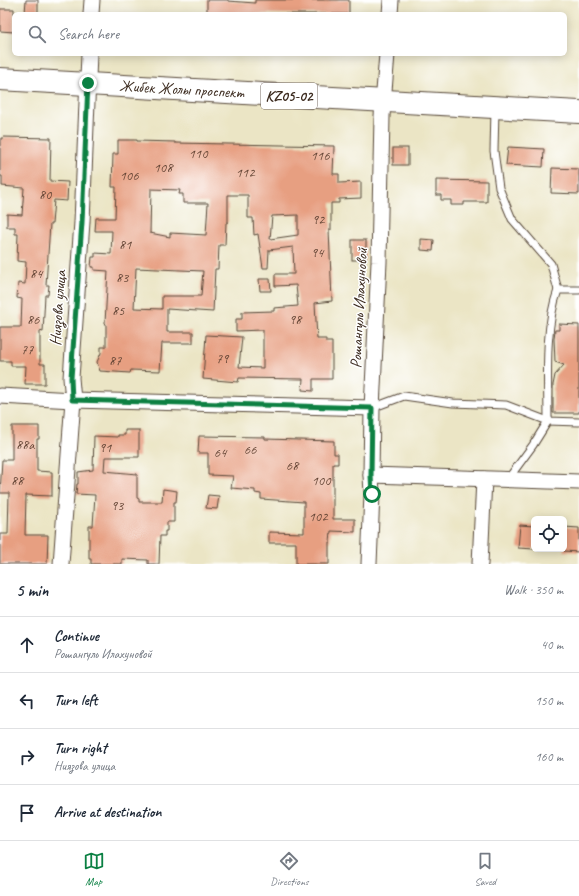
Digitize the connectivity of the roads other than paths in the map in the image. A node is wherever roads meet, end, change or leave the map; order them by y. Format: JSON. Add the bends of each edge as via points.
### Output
{"nodes":[{"id":1,"x":92,"y":0,"type":"edge"},
{"id":2,"x":391,"y":0,"type":"edge"},
{"id":3,"x":91,"y":12,"type":"edge"},
{"id":4,"x":390,"y":12,"type":"edge"},
{"id":5,"x":89,"y":56,"type":"edge"},
{"id":6,"x":387,"y":56,"type":"edge"},
{"id":7,"x":0,"y":78,"type":"edge"},
{"id":8,"x":88,"y":83,"type":"junction"},
{"id":9,"x":384,"y":102,"type":"junction"},
{"id":10,"x":495,"y":107,"type":"junction"},
{"id":11,"x":579,"y":112,"type":"edge"},
{"id":12,"x":558,"y":290,"type":"junction"},
{"id":13,"x":579,"y":290,"type":"edge"},
{"id":14,"x":0,"y":396,"type":"edge"},
{"id":15,"x":72,"y":400,"type":"junction"},
{"id":16,"x":372,"y":408,"type":"junction"},
{"id":17,"x":548,"y":421,"type":"junction"},
{"id":18,"x":579,"y":422,"type":"edge"},
{"id":19,"x":371,"y":475,"type":"junction"},
{"id":20,"x":484,"y":479,"type":"junction"},
{"id":21,"x":508,"y":480,"type":"junction"},
{"id":22,"x":579,"y":482,"type":"edge"},
{"id":23,"x":61,"y":564,"type":"edge"},
{"id":24,"x":369,"y":564,"type":"edge"},
{"id":25,"x":480,"y":564,"type":"edge"}],
"edges":[{"from":1,"to":3,"type":"street"},
{"from":2,"to":4,"type":"street"},
{"from":5,"to":8,"type":"street","name":"Ниязова улица"},
{"from":6,"to":9,"type":"street","name":"Рошангуль Илахуновой"},
{"from":7,"to":8,"type":"highway","name":"Жибек Жолы проспект","number":"KZ05-02"},
{"from":8,"to":9,"type":"highway","name":"Жибек Жолы проспект","number":"KZ05-02"},
{"from":8,"to":15,"type":"street","name":"Ниязова улица","via":[[82,222],[71,378]]},
{"from":9,"to":10,"type":"highway","name":"Жибек Жолы проспект","number":"KZ05-02"},
{"from":9,"to":16,"type":"street","name":"Рошангуль Илахуновой"},
{"from":10,"to":11,"type":"highway","name":"Жибек Жолы проспект","number":"KZ05-02"},
{"from":10,"to":12,"type":"lane","via":[[494,151],[499,188],[512,219],[551,264]]},
{"from":12,"to":13,"type":"lane"},
{"from":12,"to":17,"type":"lane","via":[[549,332]]},
{"from":14,"to":15,"type":"street"},
{"from":15,"to":16,"type":"street"},
{"from":15,"to":23,"type":"street","name":"Ниязова улица"},
{"from":16,"to":17,"type":"lane","via":[[404,396],[453,403],[506,405]]},
{"from":16,"to":19,"type":"street","name":"Рошангуль Илахуновой"},
{"from":17,"to":18,"type":"lane"},
{"from":17,"to":21,"type":"lane"},
{"from":19,"to":20,"type":"street"},
{"from":19,"to":24,"type":"street","name":"Рошангуль Илахуновой"},
{"from":20,"to":21,"type":"street"},
{"from":20,"to":25,"type":"street"},
{"from":21,"to":22,"type":"street"}]}
